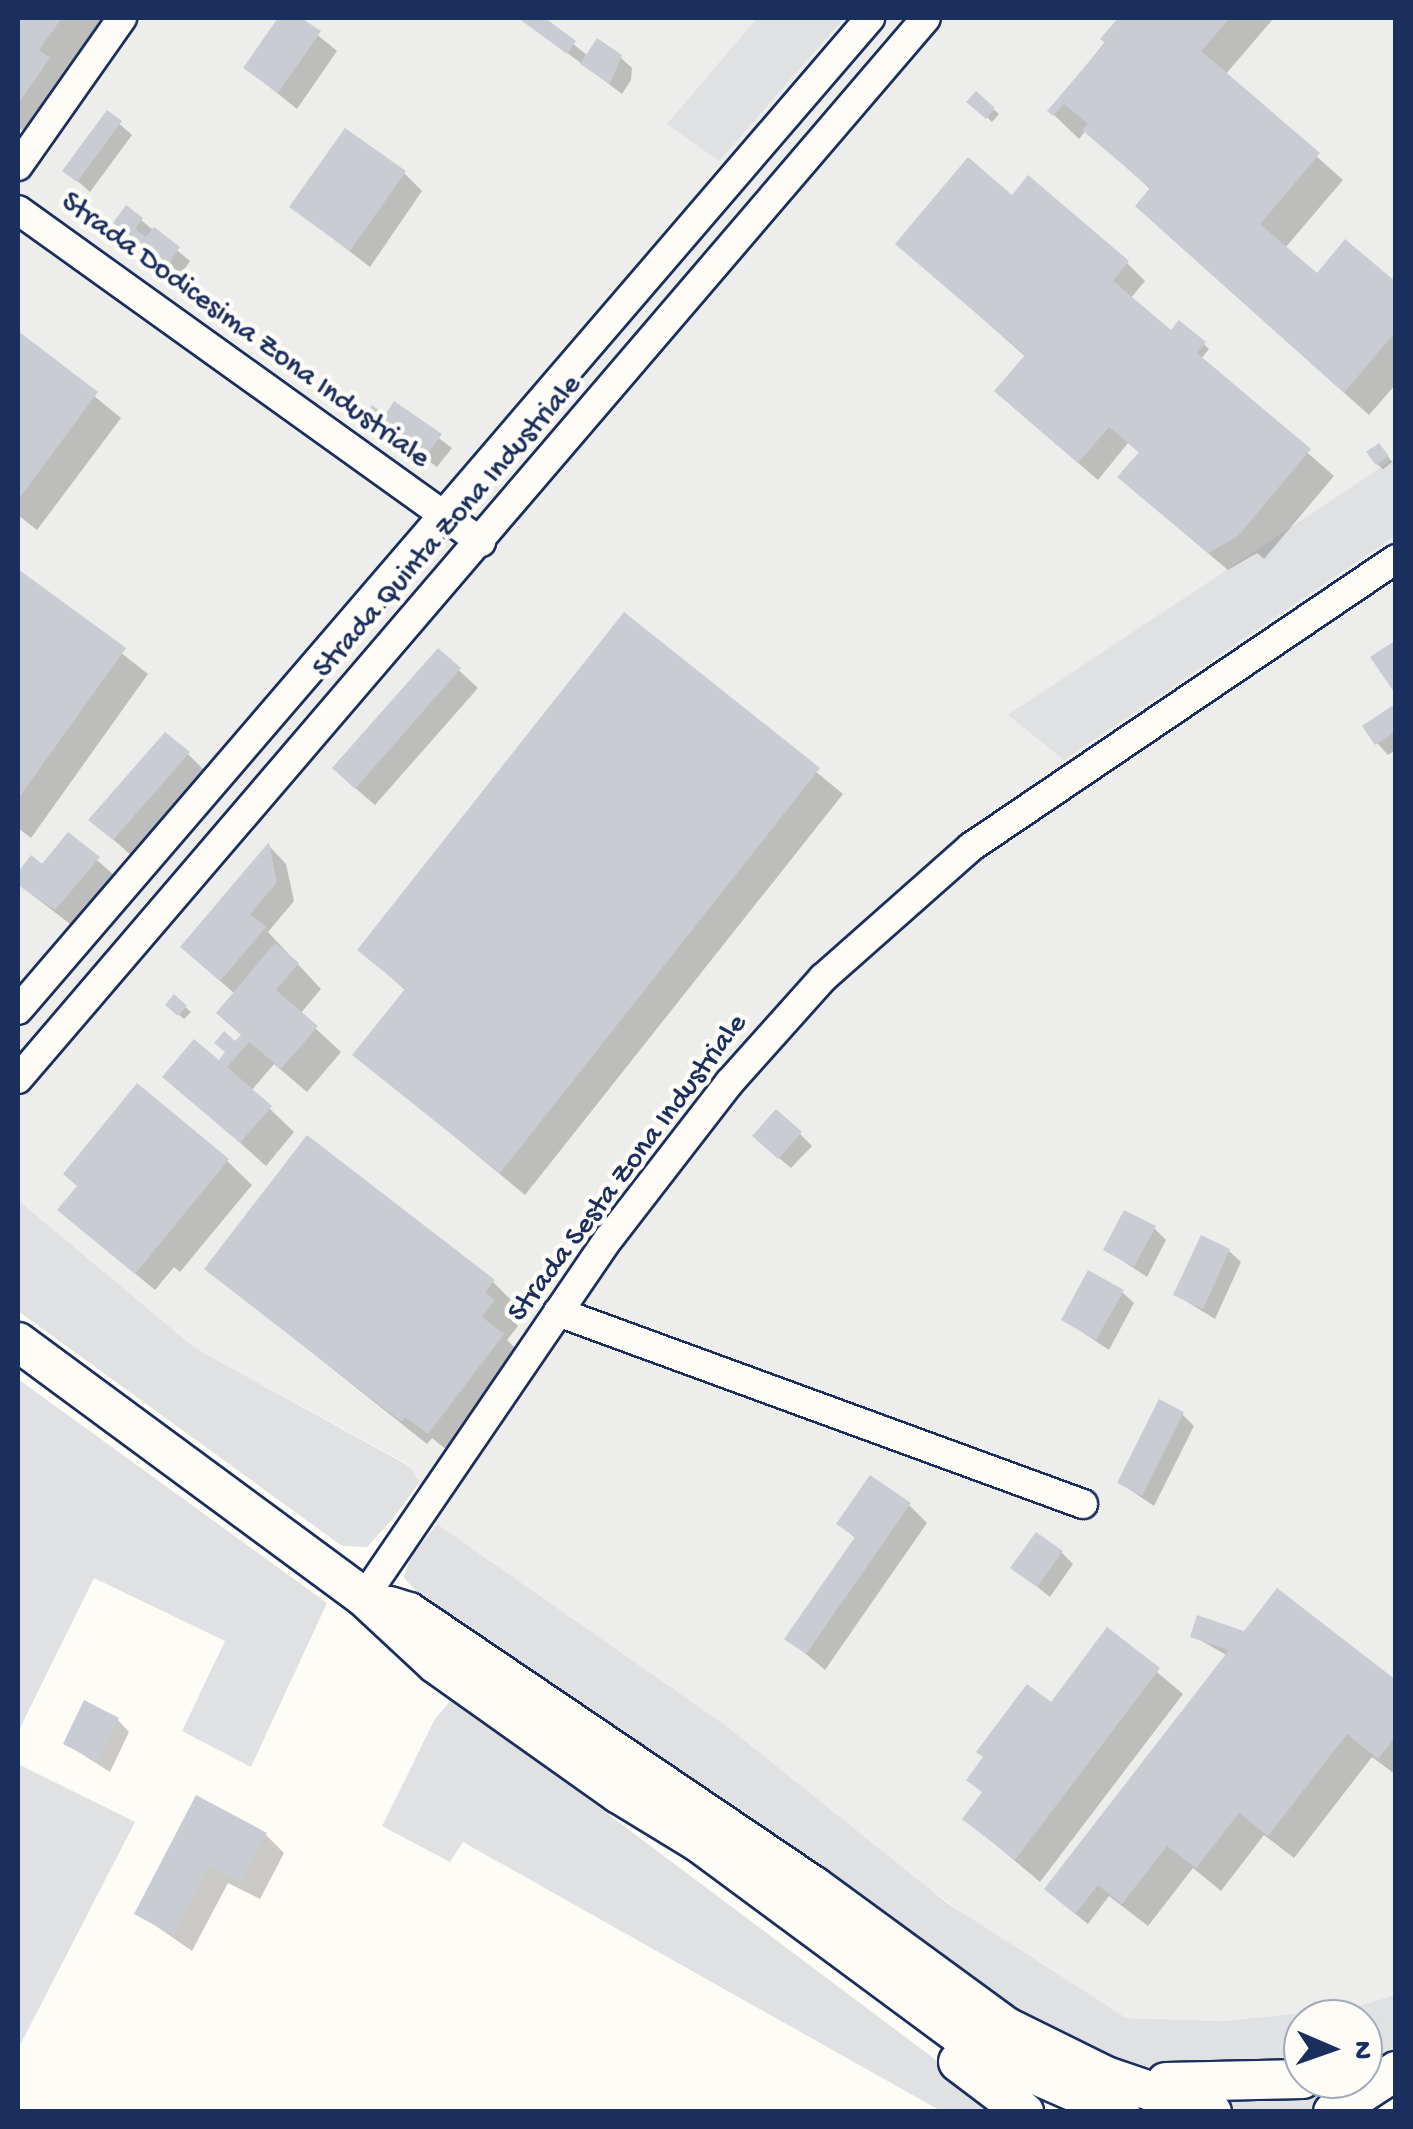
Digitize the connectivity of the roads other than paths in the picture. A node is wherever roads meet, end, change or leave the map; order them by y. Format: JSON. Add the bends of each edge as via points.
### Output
{"nodes":[{"id":1,"x":122,"y":18,"type":"edge"},
{"id":2,"x":870,"y":18,"type":"edge"},
{"id":3,"x":926,"y":18,"type":"edge"},
{"id":4,"x":18,"y":166,"type":"edge"},
{"id":5,"x":18,"y":210,"type":"edge"},
{"id":6,"x":556,"y":385,"type":"junction"},
{"id":7,"x":590,"y":414,"type":"junction"},
{"id":8,"x":444,"y":516,"type":"junction"},
{"id":9,"x":481,"y":542,"type":"junction"},
{"id":10,"x":1396,"y":559,"type":"edge"},
{"id":11,"x":18,"y":1010,"type":"edge"},
{"id":12,"x":18,"y":1079,"type":"edge"},
{"id":13,"x":558,"y":1312,"type":"junction"},
{"id":14,"x":18,"y":1342,"type":"edge"},
{"id":15,"x":1083,"y":1504,"type":"dead end"},
{"id":16,"x":364,"y":1597,"type":"junction"},
{"id":17,"x":619,"y":1794,"type":"junction"},
{"id":18,"x":1396,"y":2068,"type":"edge"},
{"id":19,"x":1106,"y":2076,"type":"junction"},
{"id":20,"x":1283,"y":2080,"type":"edge"},
{"id":21,"x":1024,"y":2112,"type":"edge"},
{"id":22,"x":1120,"y":2112,"type":"edge"},
{"id":23,"x":1212,"y":2112,"type":"edge"},
{"id":24,"x":1333,"y":2112,"type":"edge"}],
"edges":[{"from":1,"to":4,"type":"street"},
{"from":2,"to":6,"type":"street","name":"Strada Quinta Zona Industriale"},
{"from":3,"to":7,"type":"street","name":"Strada Quinta Zona Industriale"},
{"from":5,"to":8,"type":"street","name":"Strada Dodicesima Zona Industriale"},
{"from":6,"to":7,"type":"street"},
{"from":6,"to":8,"type":"street","name":"Strada Quinta Zona Industriale"},
{"from":7,"to":9,"type":"street","name":"Strada Quinta Zona Industriale"},
{"from":8,"to":9,"type":"street","name":"Strada Dodicesima Zona Industriale"},
{"from":8,"to":11,"type":"street","name":"Strada Quinta Zona Industriale"},
{"from":9,"to":12,"type":"street","name":"Strada Quinta Zona Industriale"},
{"from":10,"to":13,"type":"street","name":"Strada Sesta Zona Industriale","via":[[1232,665],[910,896],[823,978],[730,1082]]},
{"from":13,"to":15,"type":"street"},
{"from":13,"to":16,"type":"street","name":"Strada Sesta Zona Industriale"},
{"from":14,"to":16,"type":"main road"},
{"from":16,"to":17,"type":"main road","via":[[436,1664]]},
{"from":16,"to":19,"type":"main road","via":[[408,1612],[814,1886],[1007,2028]]},
{"from":17,"to":21,"type":"main road","via":[[688,1857]]},
{"from":17,"to":22,"type":"main road","via":[[698,1842],[980,2052]]},
{"from":18,"to":24,"type":"main road"},
{"from":19,"to":20,"type":"main road","via":[[1185,2084]]},
{"from":19,"to":23,"type":"main road"}]}
